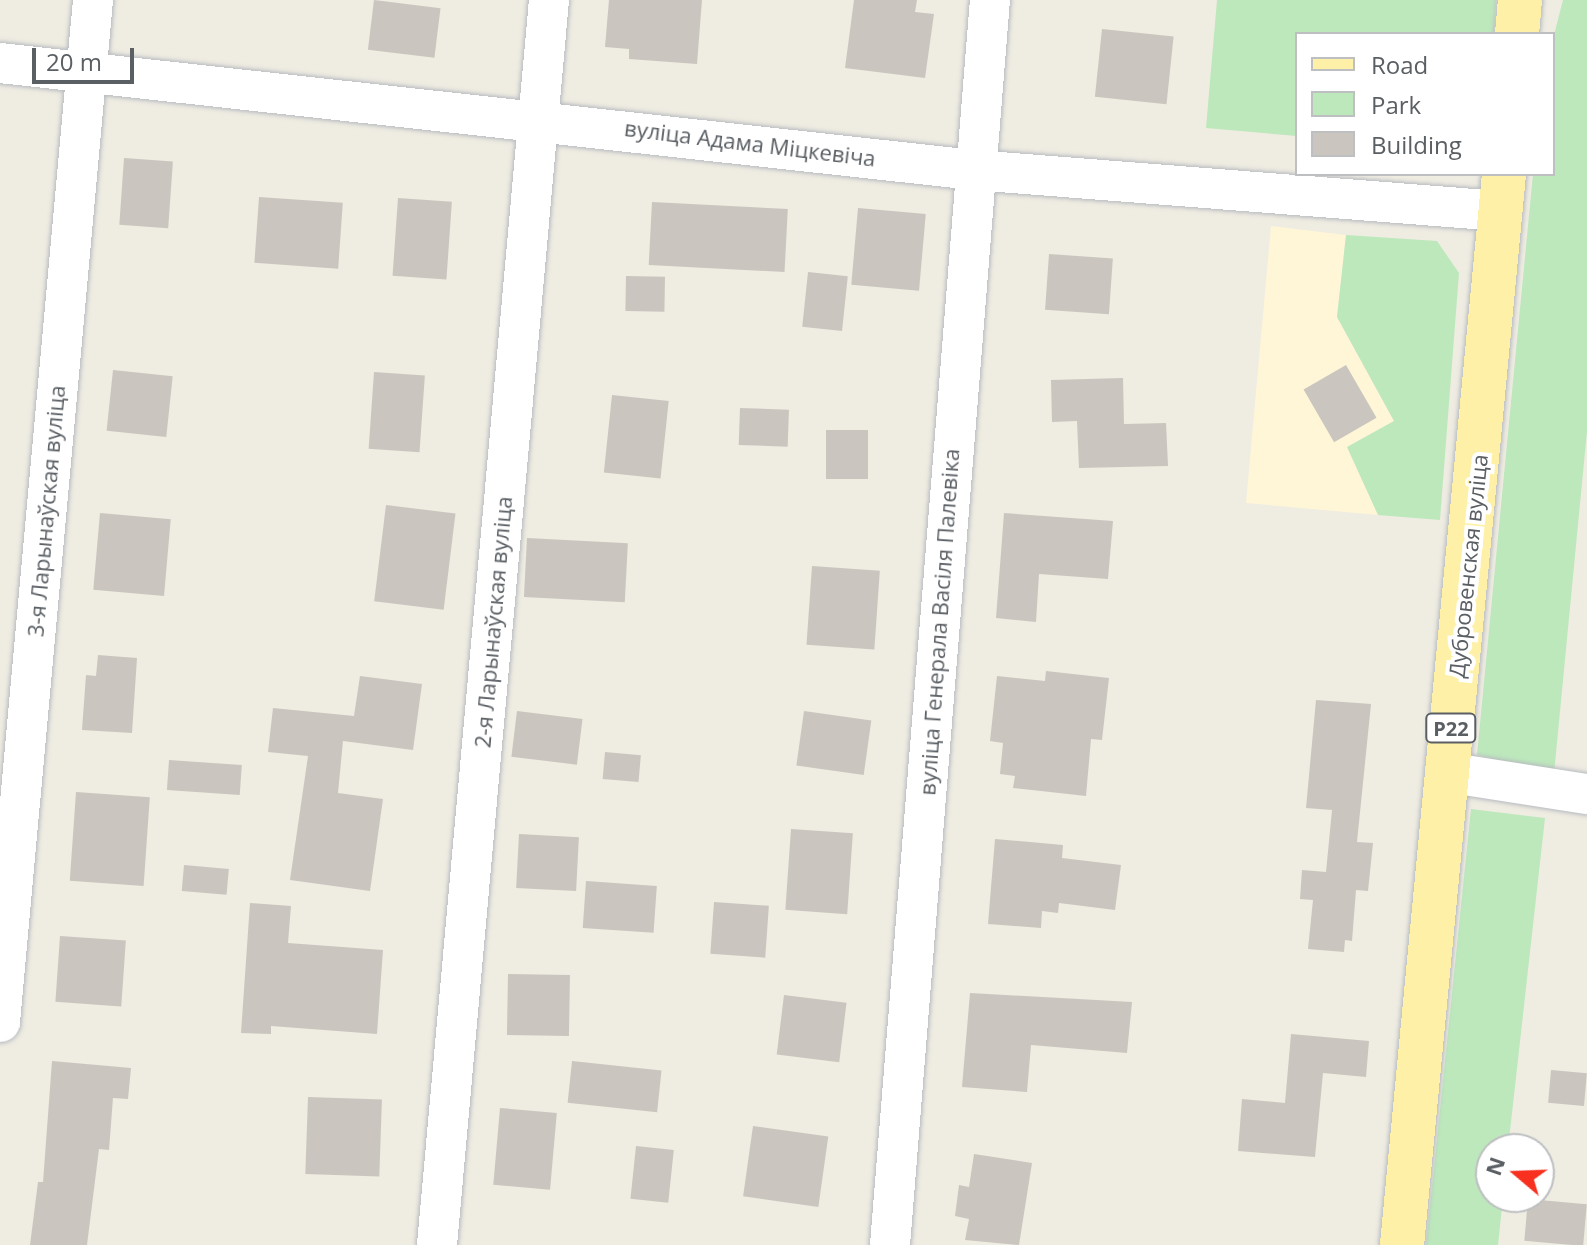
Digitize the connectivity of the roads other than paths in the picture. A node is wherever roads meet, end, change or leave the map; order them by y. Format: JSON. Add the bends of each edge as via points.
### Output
{"nodes":[{"id":1,"x":93,"y":0,"type":"edge"},
{"id":2,"x":549,"y":0,"type":"edge"},
{"id":3,"x":990,"y":0,"type":"edge"},
{"id":4,"x":1520,"y":0,"type":"edge"},
{"id":5,"x":1517,"y":32,"type":"edge"},
{"id":6,"x":0,"y":63,"type":"edge"},
{"id":7,"x":86,"y":71,"type":"junction"},
{"id":8,"x":538,"y":118,"type":"junction"},
{"id":9,"x":974,"y":170,"type":"junction"},
{"id":10,"x":1502,"y":192,"type":"edge"},
{"id":11,"x":1446,"y":772,"type":"junction"},
{"id":12,"x":1587,"y":794,"type":"edge"},
{"id":13,"x":0,"y":1022,"type":"edge"},
{"id":14,"x":437,"y":1245,"type":"edge"},
{"id":15,"x":890,"y":1245,"type":"edge"},
{"id":16,"x":1402,"y":1245,"type":"edge"}],
"edges":[{"from":1,"to":7,"type":"street","name":"3-я Ларынаўская вуліца"},
{"from":2,"to":8,"type":"street","name":"2-я Ларынаўская вуліца"},
{"from":3,"to":9,"type":"street","name":"вуліца Генерала Васіля Палевіка"},
{"from":4,"to":5,"type":"main road"},
{"from":6,"to":7,"type":"street","name":"вуліца Адама Міцкевіча"},
{"from":7,"to":8,"type":"street","name":"вуліца Адама Міцкевіча"},
{"from":7,"to":13,"type":"street","name":"3-я Ларынаўская вуліца"},
{"from":8,"to":9,"type":"street","name":"вуліца Адама Міцкевіча"},
{"from":8,"to":14,"type":"street","name":"2-я Ларынаўская вуліца"},
{"from":9,"to":10,"type":"street","name":"вуліца Адама Міцкевіча"},
{"from":9,"to":15,"type":"street","name":"вуліца Генерала Васіля Палевіка"},
{"from":10,"to":11,"type":"main road","name":"Дубровенская вуліца","number":"Р22"},
{"from":11,"to":12,"type":"street"},
{"from":11,"to":16,"type":"main road","name":"Дубровенская вуліца","number":"Р22"}]}
